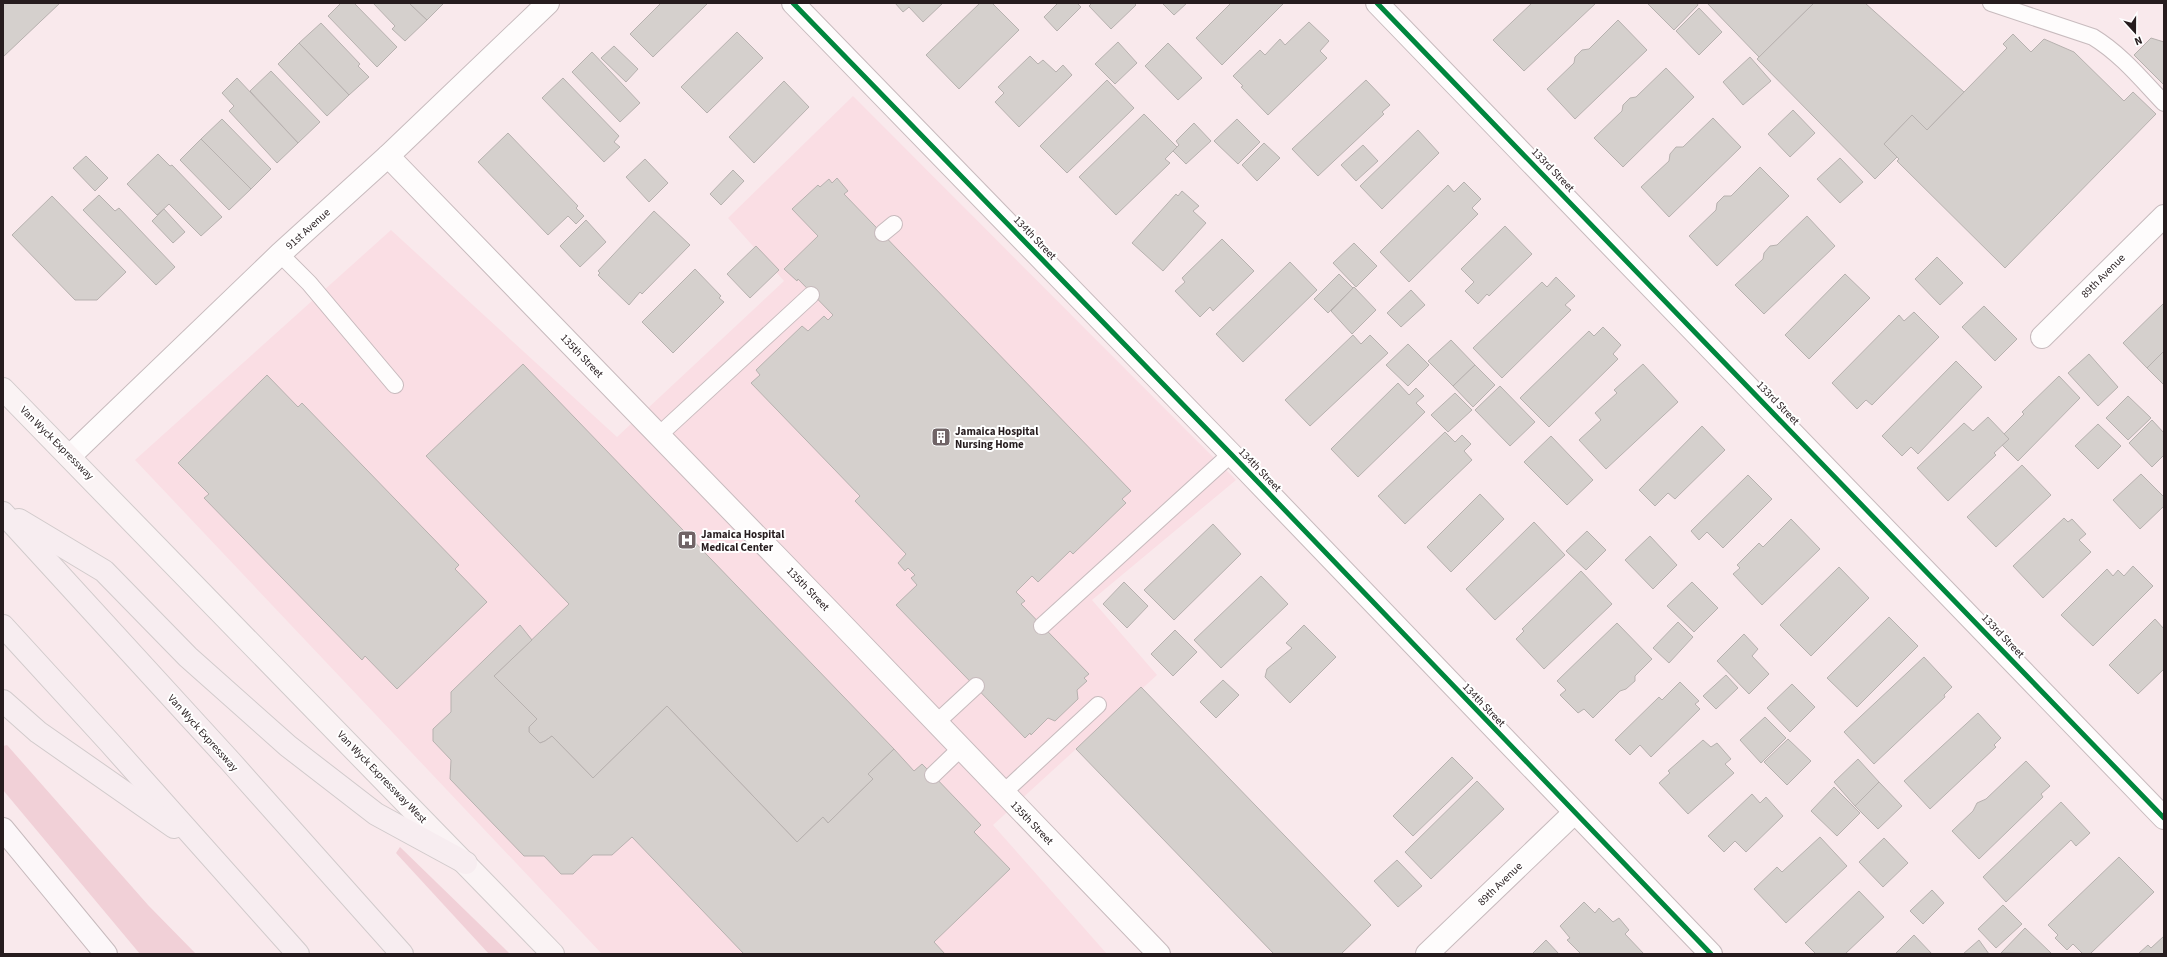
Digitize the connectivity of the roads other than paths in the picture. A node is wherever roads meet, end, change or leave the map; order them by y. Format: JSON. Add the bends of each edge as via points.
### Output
{"nodes":[{"id":1,"x":548,"y":3,"type":"edge"},
{"id":2,"x":793,"y":3,"type":"edge"},
{"id":3,"x":1377,"y":3,"type":"edge"},
{"id":4,"x":1991,"y":3,"type":"edge"},
{"id":5,"x":2164,"y":103,"type":"edge"},
{"id":6,"x":388,"y":156,"type":"junction"},
{"id":7,"x":2164,"y":216,"type":"edge"},
{"id":8,"x":280,"y":254,"type":"junction"},
{"id":9,"x":812,"y":295,"type":"dead end"},
{"id":10,"x":2042,"y":336,"type":"dead end"},
{"id":11,"x":394,"y":385,"type":"dead end"},
{"id":12,"x":3,"y":389,"type":"edge"},
{"id":13,"x":659,"y":435,"type":"junction"},
{"id":14,"x":1231,"y":454,"type":"junction"},
{"id":15,"x":70,"y":456,"type":"junction"},
{"id":16,"x":3,"y":512,"type":"edge"},
{"id":17,"x":210,"y":601,"type":"joint"},
{"id":18,"x":3,"y":626,"type":"edge"},
{"id":19,"x":1042,"y":626,"type":"dead end"},
{"id":20,"x":976,"y":686,"type":"dead end"},
{"id":21,"x":3,"y":701,"type":"edge"},
{"id":22,"x":1098,"y":705,"type":"dead end"},
{"id":23,"x":936,"y":723,"type":"junction"},
{"id":24,"x":960,"y":749,"type":"junction"},
{"id":25,"x":933,"y":775,"type":"dead end"},
{"id":26,"x":1003,"y":793,"type":"junction"},
{"id":27,"x":1574,"y":813,"type":"junction"},
{"id":28,"x":2164,"y":818,"type":"edge"},
{"id":29,"x":3,"y":830,"type":"edge"},
{"id":30,"x":203,"y":847,"type":"junction"},
{"id":31,"x":466,"y":864,"type":"junction"},
{"id":32,"x":296,"y":953,"type":"edge"},
{"id":33,"x":106,"y":954,"type":"edge"},
{"id":34,"x":402,"y":954,"type":"edge"},
{"id":35,"x":553,"y":954,"type":"edge"},
{"id":36,"x":1159,"y":954,"type":"edge"},
{"id":37,"x":1427,"y":954,"type":"edge"},
{"id":38,"x":1711,"y":954,"type":"edge"}],
"edges":[{"from":1,"to":6,"type":"street","name":"91st Avenue"},
{"from":2,"to":14,"type":"street","name":"134th Street"},
{"from":3,"to":28,"type":"street","name":"133rd Street"},
{"from":4,"to":5,"type":"lane","via":[[2093,37],[2125,62]]},
{"from":6,"to":8,"type":"street","name":"91st Avenue"},
{"from":6,"to":13,"type":"street","name":"135th Street"},
{"from":7,"to":10,"type":"street","name":"89th Avenue"},
{"from":8,"to":11,"type":"lane","via":[[309,283]]},
{"from":8,"to":15,"type":"street","name":"91st Avenue"},
{"from":9,"to":13,"type":"lane"},
{"from":12,"to":15,"type":"main road","name":"Van Wyck Expressway"},
{"from":13,"to":23,"type":"street","name":"135th Street"},
{"from":14,"to":19,"type":"lane"},
{"from":14,"to":27,"type":"street","name":"134th Street"},
{"from":15,"to":17,"type":"main road","name":"Van Wyck Expressway"},
{"from":16,"to":31,"type":"highway","via":[[104,571],[188,657],[235,700],[300,756],[376,814]]},
{"from":16,"to":34,"type":"highway","name":"Van Wyck Expressway"},
{"from":17,"to":31,"type":"main road","name":"Van Wyck Expressway West"},
{"from":18,"to":30,"type":"highway"},
{"from":20,"to":23,"type":"lane"},
{"from":21,"to":30,"type":"highway","via":[[38,732]]},
{"from":22,"to":26,"type":"lane"},
{"from":23,"to":24,"type":"street","name":"135th Street"},
{"from":24,"to":25,"type":"lane"},
{"from":24,"to":26,"type":"street","name":"135th Street"},
{"from":26,"to":36,"type":"street","name":"135th Street"},
{"from":27,"to":37,"type":"street","name":"89th Avenue"},
{"from":27,"to":38,"type":"street","name":"134th Street"},
{"from":29,"to":33,"type":"main road"},
{"from":30,"to":32,"type":"highway"},
{"from":31,"to":35,"type":"main road","name":"Van Wyck Expressway West"}]}
